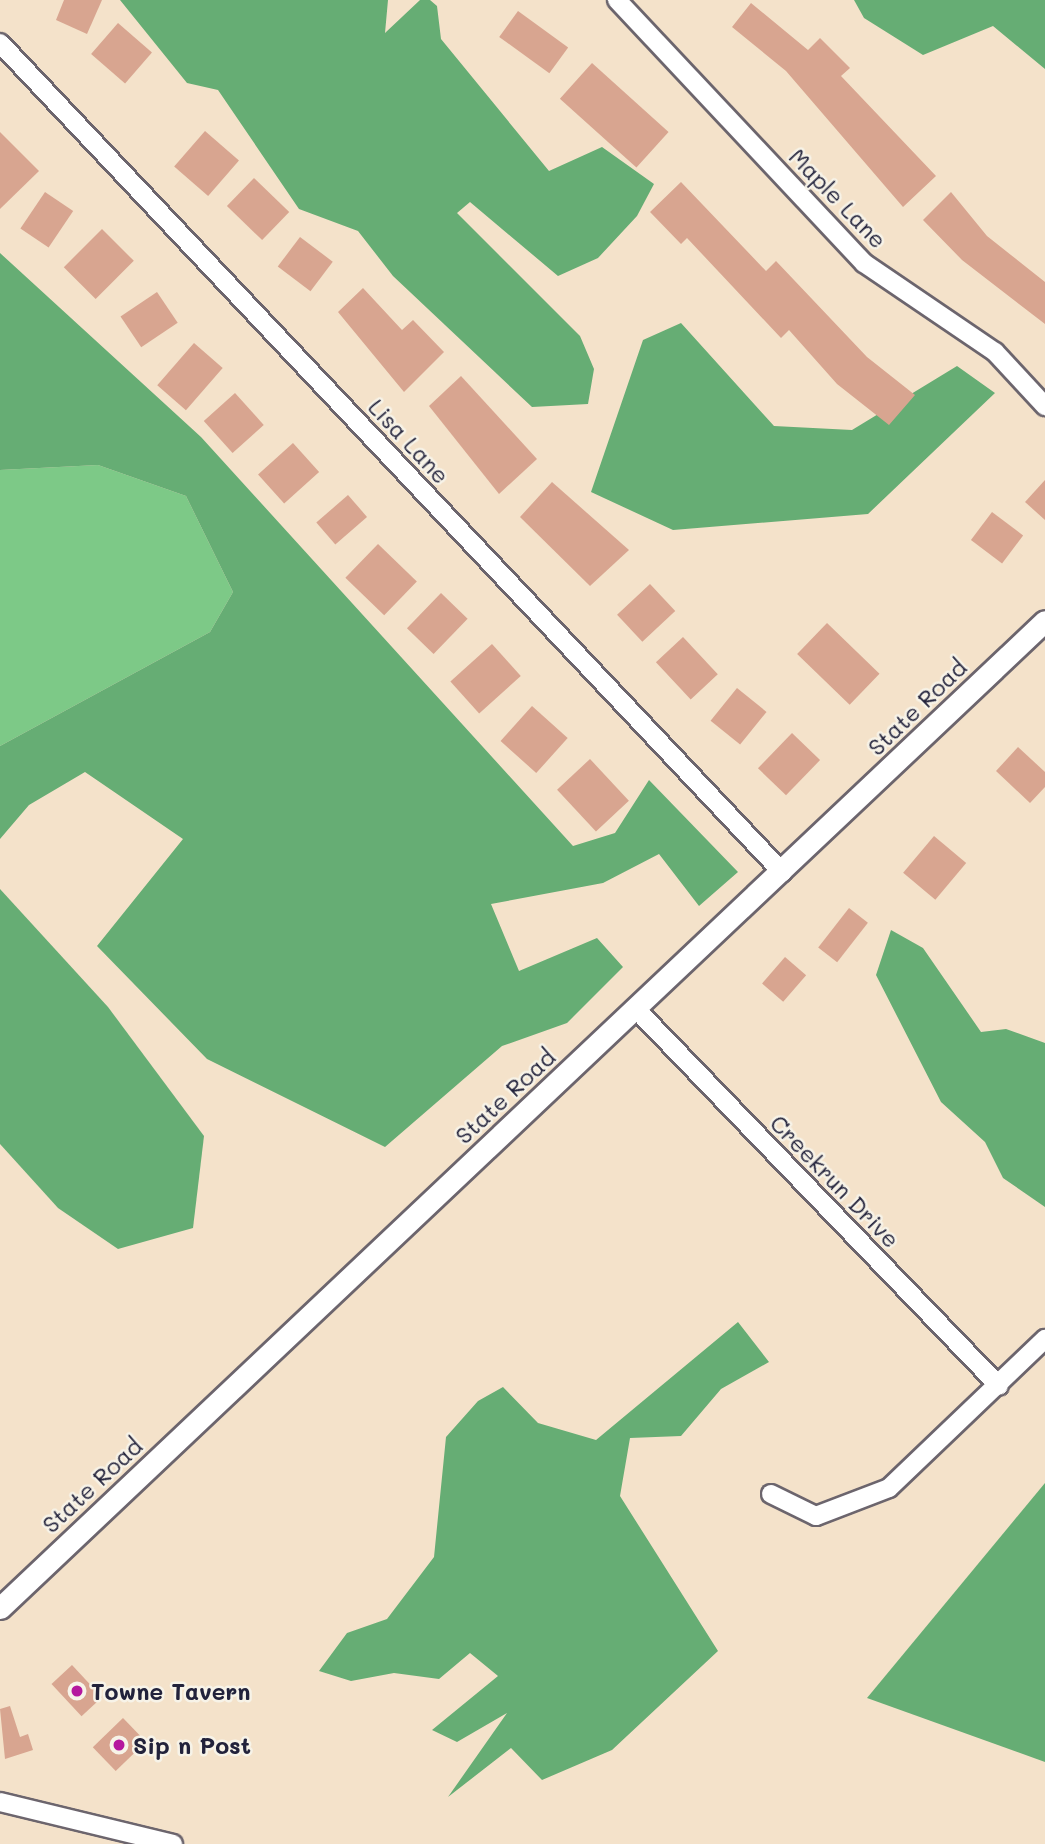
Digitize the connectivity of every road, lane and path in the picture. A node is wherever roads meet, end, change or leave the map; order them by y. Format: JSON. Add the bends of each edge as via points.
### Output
{"nodes":[{"id":1,"x":617,"y":0,"type":"edge"},
{"id":2,"x":0,"y":43,"type":"edge"},
{"id":3,"x":1045,"y":406,"type":"edge"},
{"id":4,"x":1045,"y":621,"type":"edge"},
{"id":5,"x":782,"y":872,"type":"junction"},
{"id":6,"x":636,"y":1009,"type":"junction"},
{"id":7,"x":1045,"y":1339,"type":"edge"},
{"id":8,"x":999,"y":1386,"type":"junction"},
{"id":9,"x":771,"y":1494,"type":"dead end"},
{"id":10,"x":0,"y":1608,"type":"edge"},
{"id":11,"x":0,"y":1802,"type":"edge"},
{"id":12,"x":173,"y":1844,"type":"edge"}],
"edges":[{"from":1,"to":3,"type":"street","name":"Maple Lane","via":[[864,264],[995,352]]},
{"from":2,"to":5,"type":"street","name":"Lisa Lane"},
{"from":4,"to":5,"type":"main road","name":"State Road"},
{"from":5,"to":6,"type":"main road","name":"State Road"},
{"from":6,"to":8,"type":"street","name":"Creekrun Drive"},
{"from":6,"to":10,"type":"main road","name":"State Road"},
{"from":7,"to":8,"type":"street"},
{"from":8,"to":9,"type":"street","via":[[889,1488],[816,1516]]},
{"from":11,"to":12,"type":"street"}]}
